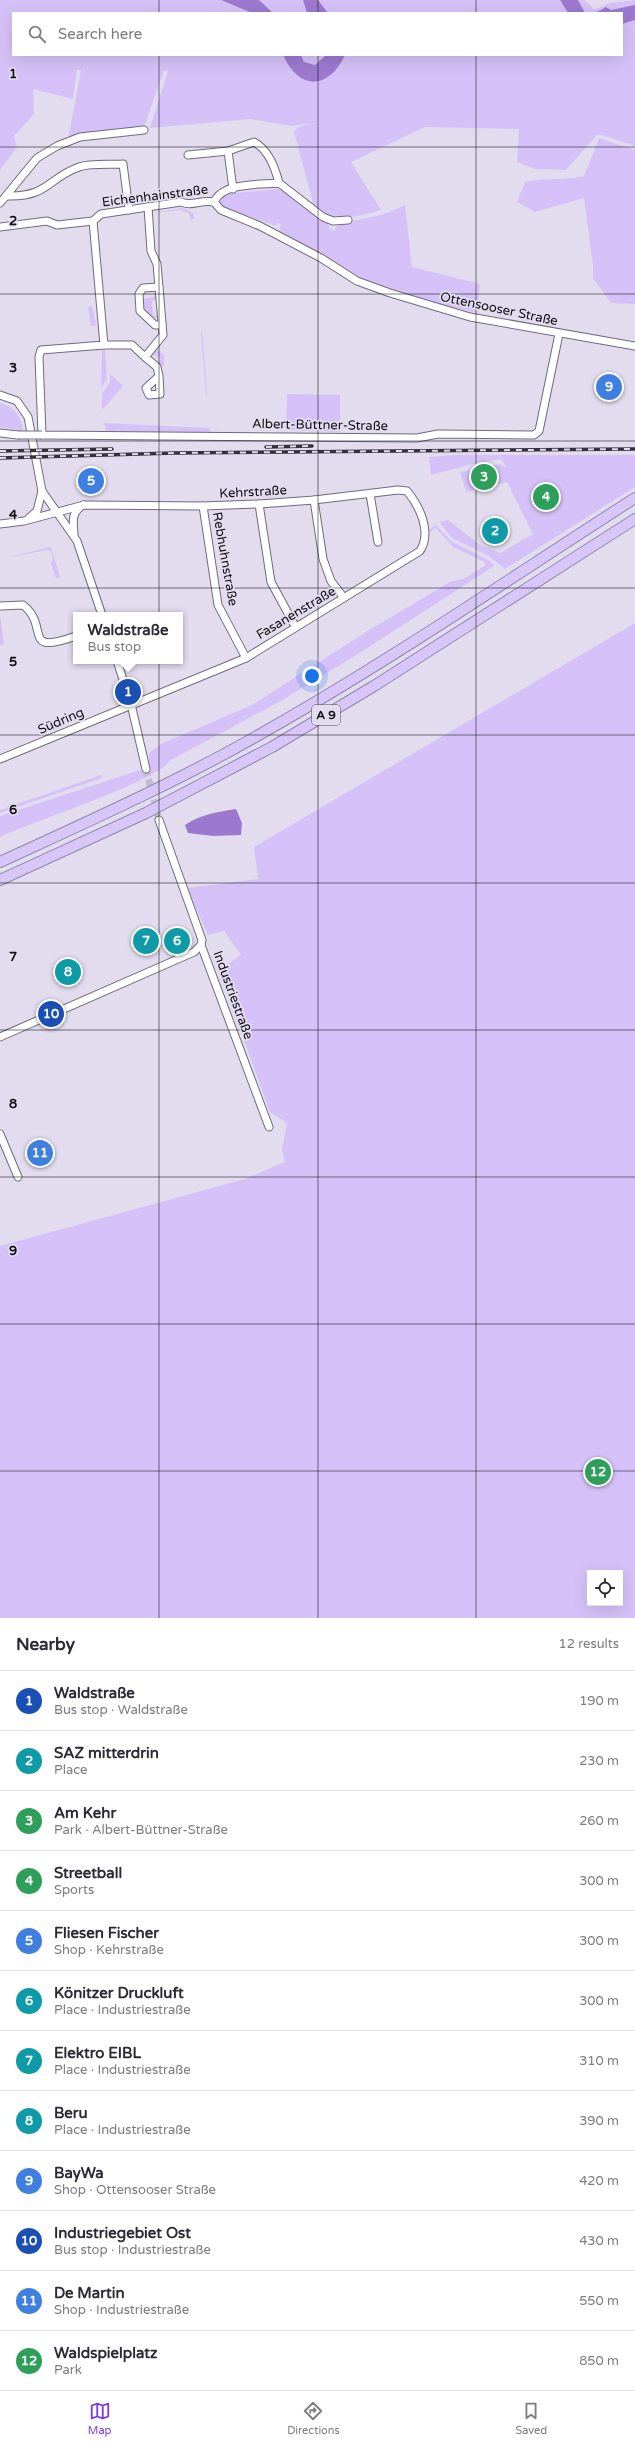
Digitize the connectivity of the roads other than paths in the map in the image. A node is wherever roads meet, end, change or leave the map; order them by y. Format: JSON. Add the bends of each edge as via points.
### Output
{"nodes":[{"id":1,"x":144,"y":130,"type":"dead end"},
{"id":2,"x":228,"y":151,"type":"junction"},
{"id":3,"x":188,"y":155,"type":"dead end"},
{"id":4,"x":279,"y":183,"type":"junction"},
{"id":5,"x":233,"y":188,"type":"junction"},
{"id":6,"x":8,"y":196,"type":"junction"},
{"id":7,"x":214,"y":202,"type":"junction"},
{"id":8,"x":0,"y":203,"type":"edge"},
{"id":9,"x":148,"y":207,"type":"junction"},
{"id":10,"x":129,"y":210,"type":"junction"},
{"id":11,"x":348,"y":220,"type":"dead end"},
{"id":12,"x":93,"y":221,"type":"junction"},
{"id":13,"x":0,"y":227,"type":"edge"},
{"id":14,"x":159,"y":287,"type":"junction"},
{"id":15,"x":162,"y":325,"type":"junction"},
{"id":16,"x":560,"y":334,"type":"junction"},
{"id":17,"x":104,"y":345,"type":"junction"},
{"id":18,"x":635,"y":346,"type":"edge"},
{"id":19,"x":145,"y":357,"type":"junction"},
{"id":20,"x":159,"y":376,"type":"dead end"},
{"id":21,"x":0,"y":395,"type":"edge"},
{"id":22,"x":0,"y":433,"type":"edge"},
{"id":23,"x":42,"y":435,"type":"junction"},
{"id":24,"x":42,"y":491,"type":"junction"},
{"id":25,"x":370,"y":494,"type":"junction"},
{"id":26,"x":635,"y":498,"type":"edge"},
{"id":27,"x":314,"y":500,"type":"junction"},
{"id":28,"x":417,"y":503,"type":"joint"},
{"id":29,"x":259,"y":504,"type":"junction"},
{"id":30,"x":84,"y":505,"type":"junction"},
{"id":31,"x":203,"y":506,"type":"junction"},
{"id":32,"x":57,"y":512,"type":"junction"},
{"id":33,"x":635,"y":519,"type":"edge"},
{"id":34,"x":24,"y":521,"type":"junction"},
{"id":35,"x":0,"y":524,"type":"edge"},
{"id":36,"x":74,"y":534,"type":"junction"},
{"id":37,"x":378,"y":542,"type":"dead end"},
{"id":38,"x":344,"y":598,"type":"junction"},
{"id":39,"x":0,"y":606,"type":"edge"},
{"id":40,"x":101,"y":612,"type":"edge"},
{"id":41,"x":295,"y":626,"type":"junction"},
{"id":42,"x":73,"y":637,"type":"edge"},
{"id":43,"x":246,"y":658,"type":"junction"},
{"id":44,"x":118,"y":664,"type":"edge"},
{"id":45,"x":131,"y":704,"type":"junction"},
{"id":46,"x":0,"y":759,"type":"edge"},
{"id":47,"x":146,"y":770,"type":"tunnel mouth"},
{"id":48,"x":159,"y":820,"type":"tunnel mouth"},
{"id":49,"x":0,"y":862,"type":"edge"},
{"id":50,"x":0,"y":880,"type":"edge"},
{"id":51,"x":202,"y":945,"type":"junction"},
{"id":52,"x":0,"y":1037,"type":"edge"},
{"id":53,"x":269,"y":1127,"type":"dead end"},
{"id":54,"x":0,"y":1134,"type":"edge"},
{"id":55,"x":18,"y":1177,"type":"dead end"}],
"edges":[{"from":1,"to":6,"type":"street","via":[[80,137],[57,146],[37,158]]},
{"from":2,"to":3,"type":"street"},
{"from":2,"to":4,"type":"street","via":[[254,142],[260,145],[275,166]]},
{"from":2,"to":5,"type":"street"},
{"from":4,"to":5,"type":"street","name":"Eichenhainstraße"},
{"from":4,"to":11,"type":"street","via":[[322,217],[333,221]]},
{"from":5,"to":7,"type":"street","name":"Eichenhainstraße","via":[[225,190]]},
{"from":6,"to":8,"type":"street"},
{"from":6,"to":10,"type":"street","via":[[39,192],[79,167],[123,164]]},
{"from":7,"to":9,"type":"street","name":"Eichenhainstraße","via":[[188,205],[181,202]]},
{"from":7,"to":16,"type":"street","name":"Ottensooser Straße","via":[[221,210],[260,226],[321,258],[357,281],[470,317]]},
{"from":9,"to":10,"type":"street","name":"Eichenhainstraße"},
{"from":9,"to":14,"type":"street","via":[[151,251],[157,264]]},
{"from":10,"to":12,"type":"street","name":"Eichenhainstraße","via":[[101,214]]},
{"from":12,"to":13,"type":"street","name":"Eichenhainstraße","via":[[57,225],[47,221]]},
{"from":12,"to":17,"type":"street"},
{"from":14,"to":15,"type":"street"},
{"from":14,"to":15,"type":"street","via":[[143,288],[139,294],[140,311],[155,325]]},
{"from":15,"to":19,"type":"street","via":[[163,335]]},
{"from":16,"to":18,"type":"street","name":"Ottensooser Straße"},
{"from":16,"to":23,"type":"street","name":"Albert-Büttner-Straße","via":[[539,431],[534,435],[438,434],[417,438]]},
{"from":17,"to":19,"type":"street","via":[[132,345]]},
{"from":17,"to":23,"type":"street","via":[[42,350],[39,357]]},
{"from":19,"to":20,"type":"street","via":[[157,368]]},
{"from":21,"to":24,"type":"street","via":[[17,401],[28,417]]},
{"from":22,"to":23,"type":"street","name":"Albert-Büttner-Straße","bridge":true},
{"from":24,"to":32,"type":"street","via":[[49,505]]},
{"from":24,"to":34,"type":"street","via":[[37,511]]},
{"from":25,"to":27,"type":"street","name":"Kehrstraße"},
{"from":25,"to":28,"type":"street","name":"Kehrstraße","via":[[407,491]]},
{"from":25,"to":37,"type":"street"},
{"from":26,"to":49,"type":"highway","number":"A 9","via":[[368,671],[263,733],[139,798]]},
{"from":27,"to":29,"type":"street","name":"Kehrstraße"},
{"from":27,"to":38,"type":"street","via":[[323,559],[331,581]]},
{"from":28,"to":38,"type":"street","name":"Fasanenstraße","via":[[426,536],[420,551]]},
{"from":29,"to":31,"type":"street","name":"Kehrstraße"},
{"from":29,"to":41,"type":"street","via":[[271,582]]},
{"from":30,"to":31,"type":"street","name":"Kehrstraße"},
{"from":30,"to":32,"type":"street","name":"Kehrstraße"},
{"from":30,"to":36,"type":"street","via":[[75,510],[72,516]]},
{"from":31,"to":43,"type":"street","name":"Rebhuhnstraße","via":[[218,605]]},
{"from":32,"to":34,"type":"street","name":"Kehrstraße"},
{"from":32,"to":36,"type":"street"},
{"from":33,"to":50,"type":"highway","number":"A 9","via":[[374,686],[272,747],[146,813]]},
{"from":34,"to":35,"type":"street","name":"Kehrstraße"},
{"from":36,"to":40,"type":"street"},
{"from":38,"to":41,"type":"street","name":"Fasanenstraße"},
{"from":39,"to":42,"type":"street","via":[[23,605],[30,611],[39,637],[45,643],[51,644]]},
{"from":41,"to":43,"type":"street","name":"Fasanenstraße"},
{"from":43,"to":45,"type":"street","name":"Fasanenstraße"},
{"from":44,"to":45,"type":"street"},
{"from":45,"to":46,"type":"street","name":"Südring"},
{"from":45,"to":47,"type":"street"},
{"from":48,"to":51,"type":"street"},
{"from":51,"to":52,"type":"street","name":"Industriestraße","via":[[194,952]]},
{"from":51,"to":53,"type":"street","name":"Industriestraße"},
{"from":54,"to":55,"type":"street"}]}
